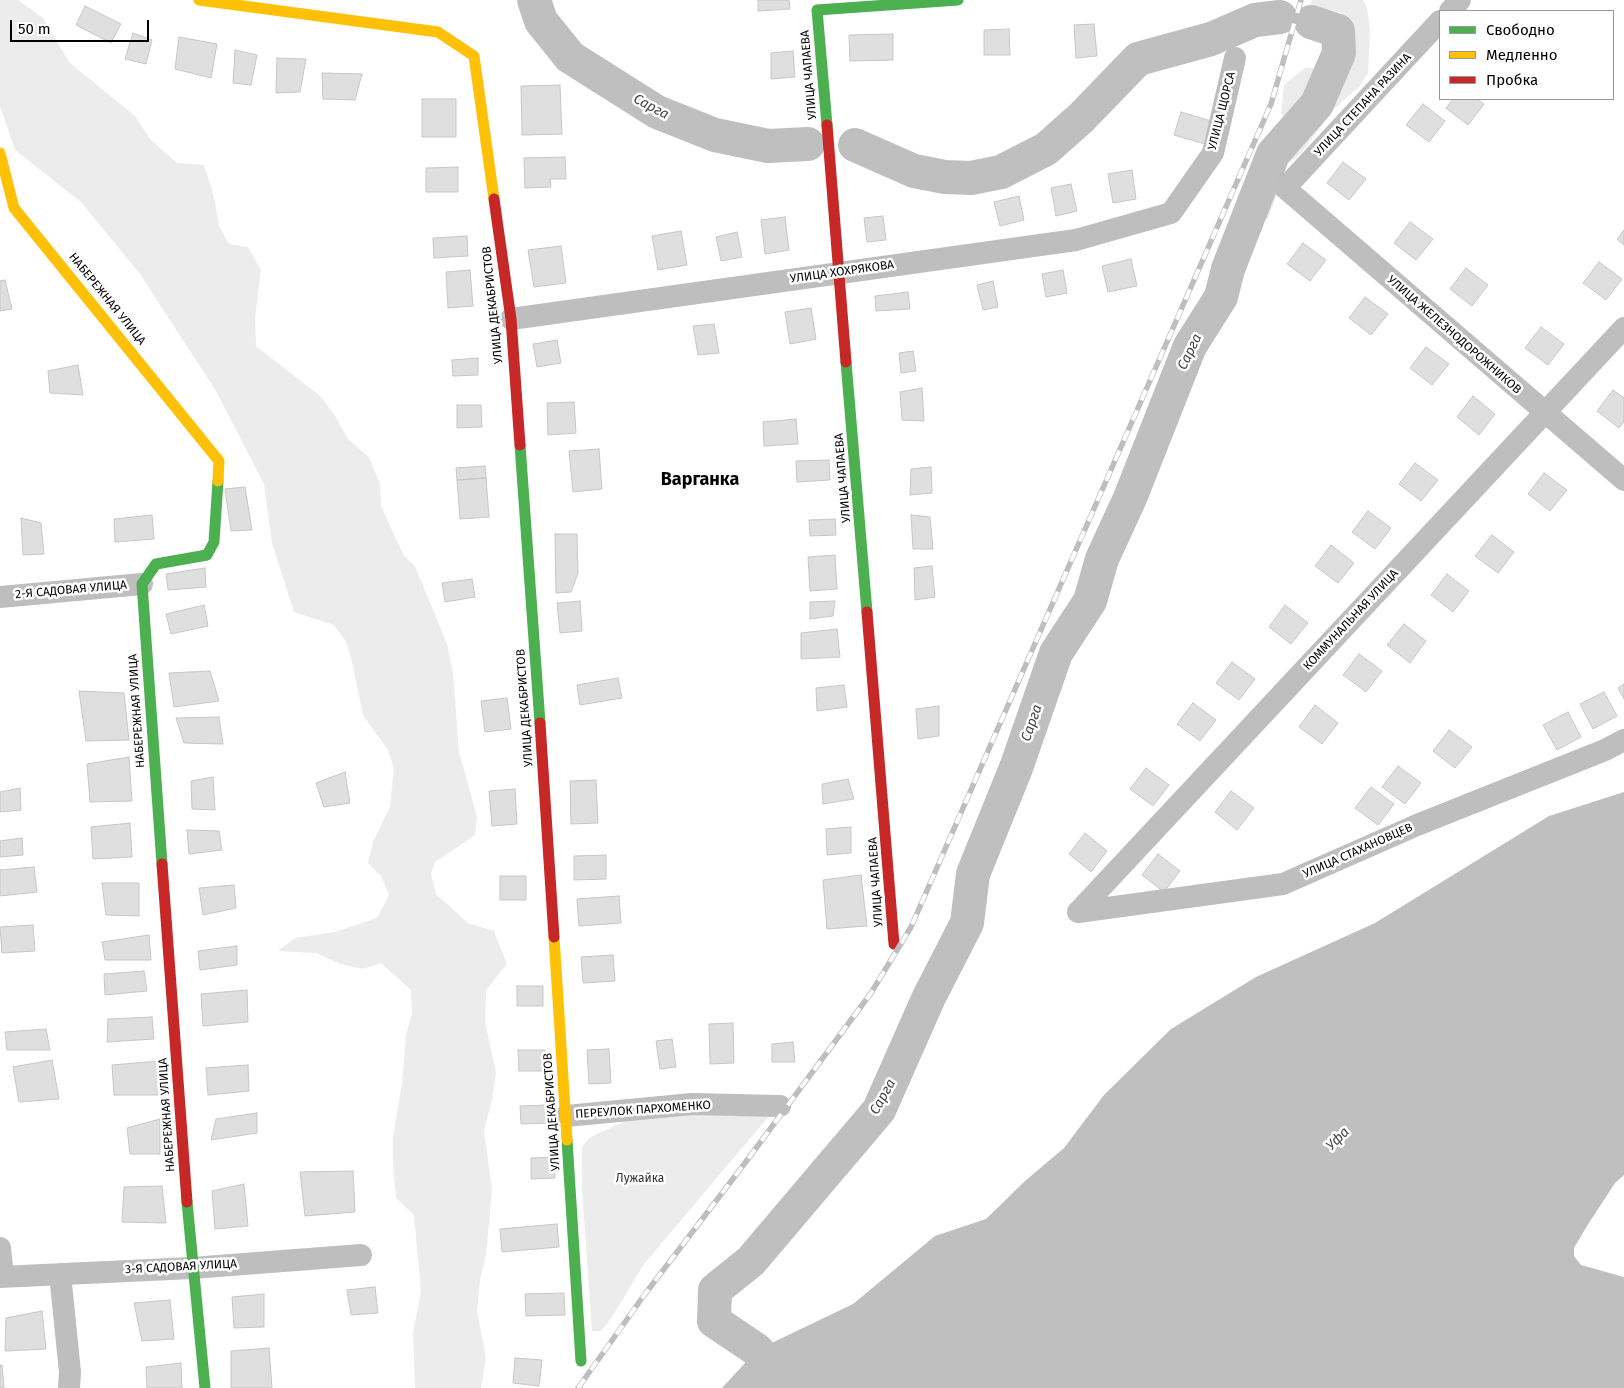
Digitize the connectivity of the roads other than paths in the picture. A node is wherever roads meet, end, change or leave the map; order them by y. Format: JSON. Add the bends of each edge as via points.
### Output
{"nodes":[{"id":1,"x":199,"y":0,"type":"edge"},
{"id":2,"x":958,"y":0,"type":"edge"},
{"id":3,"x":1460,"y":0,"type":"edge"},
{"id":4,"x":1451,"y":10,"type":"edge"},
{"id":5,"x":1439,"y":22,"type":"edge"},
{"id":6,"x":1235,"y":58,"type":"dead end"},
{"id":7,"x":0,"y":153,"type":"edge"},
{"id":8,"x":1286,"y":188,"type":"joint"},
{"id":9,"x":1172,"y":213,"type":"joint"},
{"id":10,"x":840,"y":272,"type":"junction"},
{"id":11,"x":511,"y":319,"type":"junction"},
{"id":12,"x":1624,"y":328,"type":"edge"},
{"id":13,"x":1545,"y":414,"type":"junction"},
{"id":14,"x":1624,"y":480,"type":"edge"},
{"id":15,"x":142,"y":584,"type":"junction"},
{"id":16,"x":0,"y":597,"type":"edge"},
{"id":17,"x":1624,"y":740,"type":"edge"},
{"id":18,"x":1078,"y":912,"type":"joint"},
{"id":19,"x":894,"y":944,"type":"dead end"},
{"id":20,"x":780,"y":1106,"type":"dead end"},
{"id":21,"x":566,"y":1116,"type":"junction"},
{"id":22,"x":0,"y":1248,"type":"edge"},
{"id":23,"x":361,"y":1255,"type":"dead end"},
{"id":24,"x":192,"y":1268,"type":"junction"},
{"id":25,"x":60,"y":1274,"type":"junction"},
{"id":26,"x":2,"y":1277,"type":"edge"},
{"id":27,"x":582,"y":1361,"type":"dead end"},
{"id":28,"x":69,"y":1388,"type":"edge"},
{"id":29,"x":205,"y":1388,"type":"edge"}],
"edges":[{"from":1,"to":11,"type":"street","name":"УЛИЦА ДЕКАБРИСТОВ","via":[[438,32],[474,56]]},
{"from":2,"to":10,"type":"street","name":"УЛИЦА ЧАПАЕВА","via":[[817,10]]},
{"from":3,"to":4,"type":"street"},
{"from":5,"to":8,"type":"street","name":"УЛИЦА СТЕПАНА РАЗИНА"},
{"from":6,"to":9,"type":"street","name":"УЛИЦА ЩОРСА","via":[[1213,152]]},
{"from":7,"to":15,"type":"street","name":"НАБЕРЕЖНАЯ УЛИЦА","via":[[14,208],[219,462],[214,542],[207,555],[156,564]]},
{"from":8,"to":13,"type":"street","name":"УЛИЦА ЖЕЛЕЗНОДОРОЖНИКОВ"},
{"from":9,"to":10,"type":"street","name":"УЛИЦА ХОХРЯКОВА","via":[[1076,240]]},
{"from":10,"to":11,"type":"street","name":"УЛИЦА ХОХРЯКОВА"},
{"from":10,"to":19,"type":"street","name":"УЛИЦА ЧАПАЕВА"},
{"from":11,"to":21,"type":"street","name":"УЛИЦА ДЕКАБРИСТОВ"},
{"from":12,"to":13,"type":"street","name":"КОММУНАЛЬНАЯ УЛИЦА"},
{"from":13,"to":14,"type":"street","name":"УЛИЦА ЖЕЛЕЗНОДОРОЖНИКОВ"},
{"from":13,"to":18,"type":"street","name":"КОММУНАЛЬНАЯ УЛИЦА"},
{"from":15,"to":16,"type":"street","name":"2-Я САДОВАЯ УЛИЦА"},
{"from":15,"to":24,"type":"street","name":"НАБЕРЕЖНАЯ УЛИЦА"},
{"from":17,"to":18,"type":"street","name":"УЛИЦА СТАХАНОВЦЕВ","via":[[1283,884]]},
{"from":20,"to":21,"type":"street","name":"ПЕРЕУЛОК ПАРХОМЕНКО","via":[[692,1104]]},
{"from":21,"to":27,"type":"street","name":"УЛИЦА ДЕКАБРИСТОВ"},
{"from":22,"to":26,"type":"street"},
{"from":23,"to":24,"type":"street","name":"3-Я САДОВАЯ УЛИЦА"},
{"from":24,"to":25,"type":"street","name":"3-Я САДОВАЯ УЛИЦА"},
{"from":24,"to":29,"type":"street","name":"НАБЕРЕЖНАЯ УЛИЦА"},
{"from":25,"to":26,"type":"street","name":"3-Я САДОВАЯ УЛИЦА"},
{"from":25,"to":28,"type":"street"}]}
